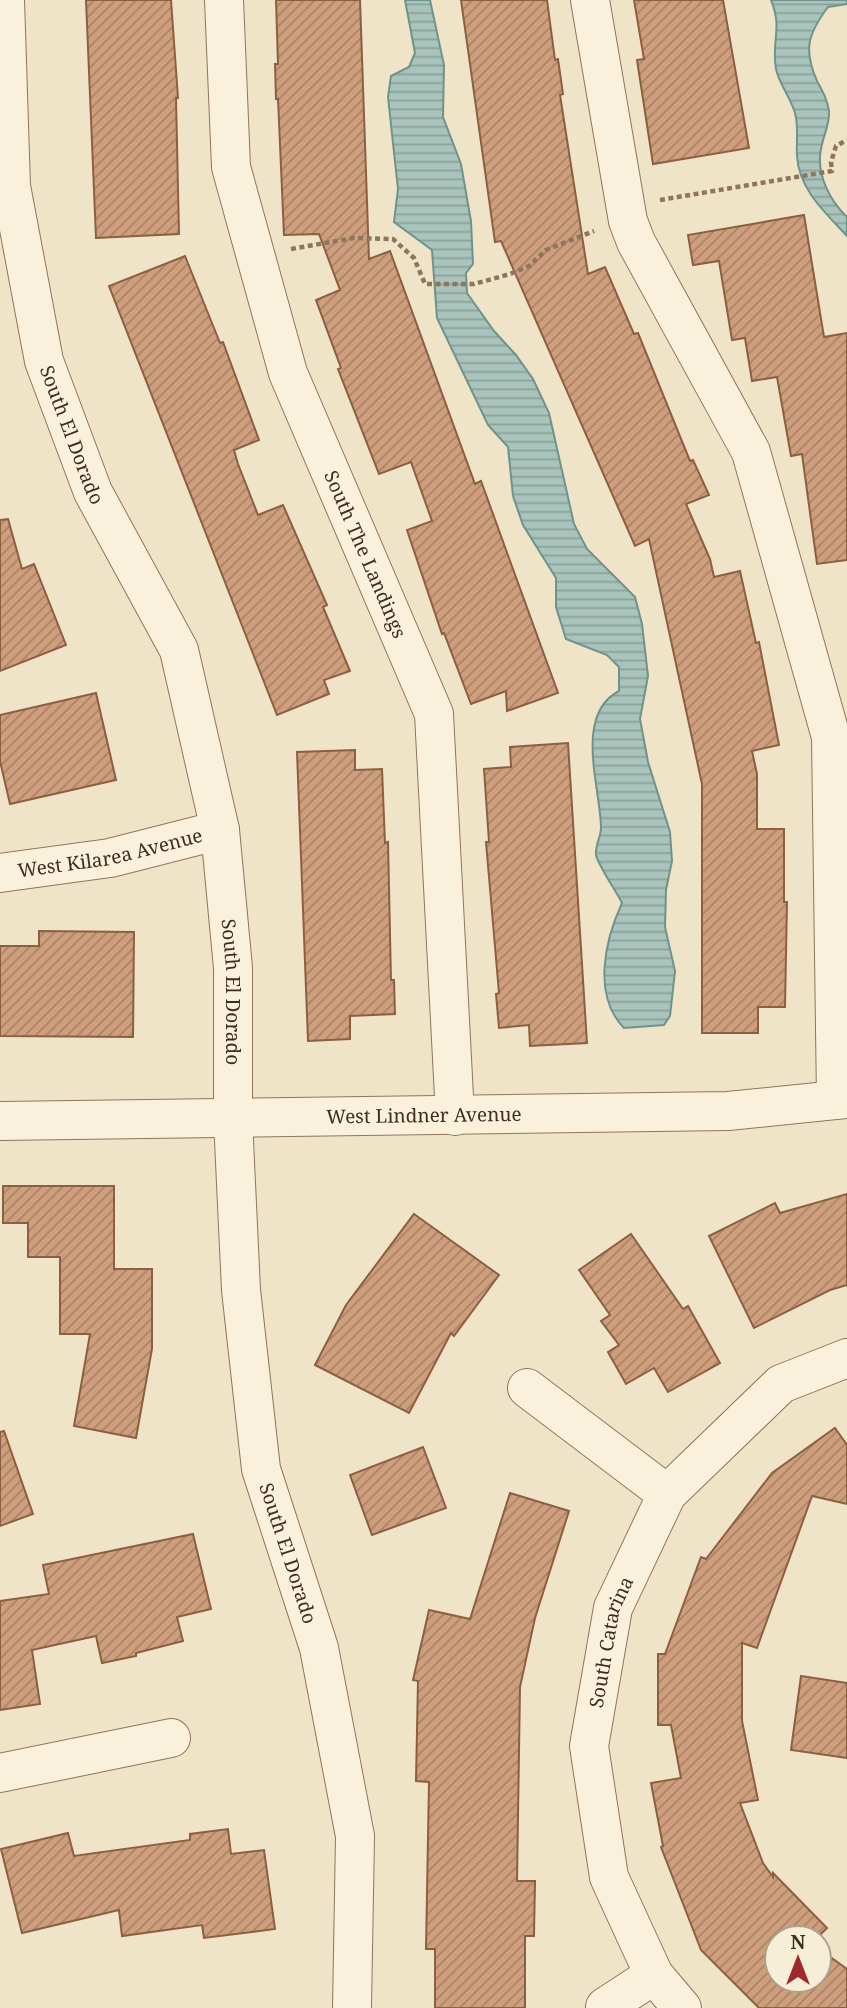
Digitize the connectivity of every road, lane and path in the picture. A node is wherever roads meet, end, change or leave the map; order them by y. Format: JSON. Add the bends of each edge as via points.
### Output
{"nodes":[{"id":1,"x":5,"y":0,"type":"edge"},
{"id":2,"x":225,"y":0,"type":"edge"},
{"id":3,"x":590,"y":0,"type":"edge"},
{"id":4,"x":847,"y":141,"type":"edge"},
{"id":5,"x":626,"y":213,"type":"junction"},
{"id":6,"x":256,"y":255,"type":"junction"},
{"id":7,"x":220,"y":830,"type":"junction"},
{"id":8,"x":0,"y":873,"type":"edge"},
{"id":9,"x":841,"y":1100,"type":"edge"},
{"id":10,"x":455,"y":1116,"type":"junction"},
{"id":11,"x":233,"y":1119,"type":"junction"},
{"id":12,"x":0,"y":1121,"type":"edge"},
{"id":13,"x":847,"y":1358,"type":"edge"},
{"id":14,"x":527,"y":1388,"type":"dead end"},
{"id":15,"x":667,"y":1494,"type":"junction"},
{"id":16,"x":171,"y":1738,"type":"dead end"},
{"id":17,"x":0,"y":1773,"type":"edge"},
{"id":18,"x":654,"y":1975,"type":"junction"},
{"id":19,"x":605,"y":2007,"type":"edge"},
{"id":20,"x":352,"y":2008,"type":"edge"},
{"id":21,"x":682,"y":2008,"type":"edge"}],
"edges":[{"from":1,"to":7,"type":"street","name":"South El Dorado","via":[[11,186],[44,361],[93,492],[179,650]]},
{"from":2,"to":6,"type":"street","name":"South The Landings","via":[[231,167]]},
{"from":3,"to":5,"type":"street"},
{"from":4,"to":5,"type":"path","via":[[836,146],[832,170]]},
{"from":5,"to":6,"type":"path","via":[[546,250],[529,266],[474,284],[425,284],[414,258],[393,239],[354,238]]},
{"from":5,"to":9,"type":"street","via":[[636,242],[751,453],[831,737]]},
{"from":6,"to":10,"type":"street","name":"South The Landings","via":[[288,373],[434,714]]},
{"from":7,"to":8,"type":"street","name":"West Kilarea Avenue","via":[[110,858]]},
{"from":7,"to":11,"type":"street","name":"South El Dorado","via":[[233,968]]},
{"from":9,"to":10,"type":"street","name":"West Lindner Avenue","via":[[728,1111]]},
{"from":10,"to":11,"type":"street","name":"West Lindner Avenue"},
{"from":11,"to":12,"type":"street","name":"West Lindner Avenue"},
{"from":11,"to":20,"type":"street","name":"South El Dorado","via":[[241,1290],[261,1469],[318,1648],[355,1836]]},
{"from":13,"to":15,"type":"street","name":"South Catarina","via":[[781,1384]]},
{"from":14,"to":15,"type":"street"},
{"from":15,"to":18,"type":"street","name":"South Catarina","via":[[613,1608],[589,1746],[609,1877]]},
{"from":16,"to":17,"type":"street"},
{"from":18,"to":19,"type":"street"},
{"from":18,"to":21,"type":"street","name":"South Catarina"}]}
